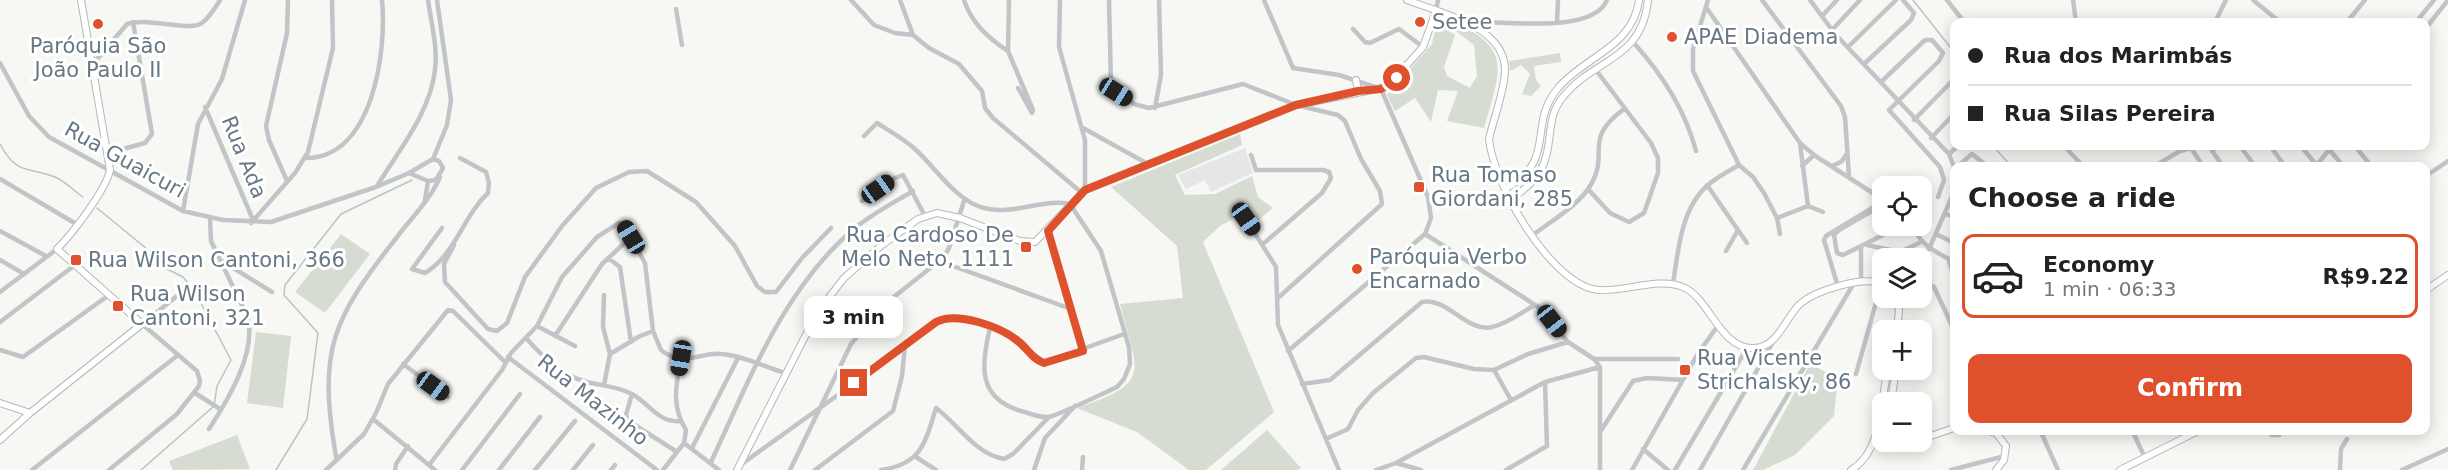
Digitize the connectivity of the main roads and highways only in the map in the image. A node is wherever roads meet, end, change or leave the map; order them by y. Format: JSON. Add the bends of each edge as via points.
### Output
{"nodes":[{"id":1,"x":81,"y":0,"type":"edge"},
{"id":2,"x":1407,"y":0,"type":"edge"},
{"id":3,"x":1640,"y":0,"type":"edge"},
{"id":4,"x":1648,"y":0,"type":"edge"},
{"id":5,"x":1436,"y":11,"type":"junction"},
{"id":6,"x":1356,"y":80,"type":"road end"},
{"id":7,"x":1358,"y":91,"type":"junction"},
{"id":8,"x":1505,"y":189,"type":"junction"},
{"id":9,"x":1510,"y":200,"type":"junction"},
{"id":10,"x":2448,"y":276,"type":"edge"},
{"id":11,"x":1872,"y":283,"type":"edge"},
{"id":12,"x":2430,"y":287,"type":"edge"},
{"id":13,"x":1886,"y":380,"type":"edge"},
{"id":14,"x":0,"y":403,"type":"edge"},
{"id":15,"x":30,"y":413,"type":"junction"},
{"id":16,"x":1950,"y":429,"type":"edge"},
{"id":17,"x":1998,"y":435,"type":"edge"},
{"id":18,"x":2190,"y":435,"type":"edge"},
{"id":19,"x":1932,"y":436,"type":"edge"},
{"id":20,"x":0,"y":440,"type":"edge"},
{"id":21,"x":738,"y":468,"type":"edge"},
{"id":22,"x":1851,"y":470,"type":"edge"},
{"id":23,"x":1996,"y":470,"type":"edge"},
{"id":24,"x":2120,"y":470,"type":"edge"}],
"edges":[{"from":1,"to":15,"type":"main road","via":[[110,170],[107,182],[57,249],[142,324]]},
{"from":2,"to":5,"type":"main road"},
{"from":3,"to":8,"type":"main road","via":[[1634,23],[1626,34],[1569,78],[1551,98],[1542,121],[1537,160],[1521,179]]},
{"from":4,"to":9,"type":"main road","via":[[1633,42],[1561,99],[1550,123],[1547,151],[1539,173]]},
{"from":5,"to":7,"type":"main road","via":[[1423,46],[1391,84]]},
{"from":5,"to":8,"type":"main road","via":[[1470,24],[1496,44],[1504,62],[1504,80],[1489,139]]},
{"from":6,"to":7,"type":"main road"},
{"from":7,"to":21,"type":"main road","via":[[1296,105],[1083,191],[1039,240],[1027,243],[943,213],[925,216],[843,278],[817,313]]},
{"from":8,"to":9,"type":"main road"},
{"from":9,"to":11,"type":"main road","via":[[1533,235],[1569,277],[1587,288],[1619,290],[1673,284],[1695,295],[1733,340],[1747,348],[1773,342],[1801,303],[1812,296],[1857,282]]},
{"from":10,"to":12,"type":"main road"},
{"from":13,"to":22,"type":"main road","via":[[1874,443],[1863,462]]},
{"from":14,"to":15,"type":"main road"},
{"from":15,"to":20,"type":"main road"},
{"from":16,"to":19,"type":"main road"},
{"from":17,"to":23,"type":"main road","via":[[2006,446],[2006,456]]},
{"from":18,"to":24,"type":"main road"}]}
